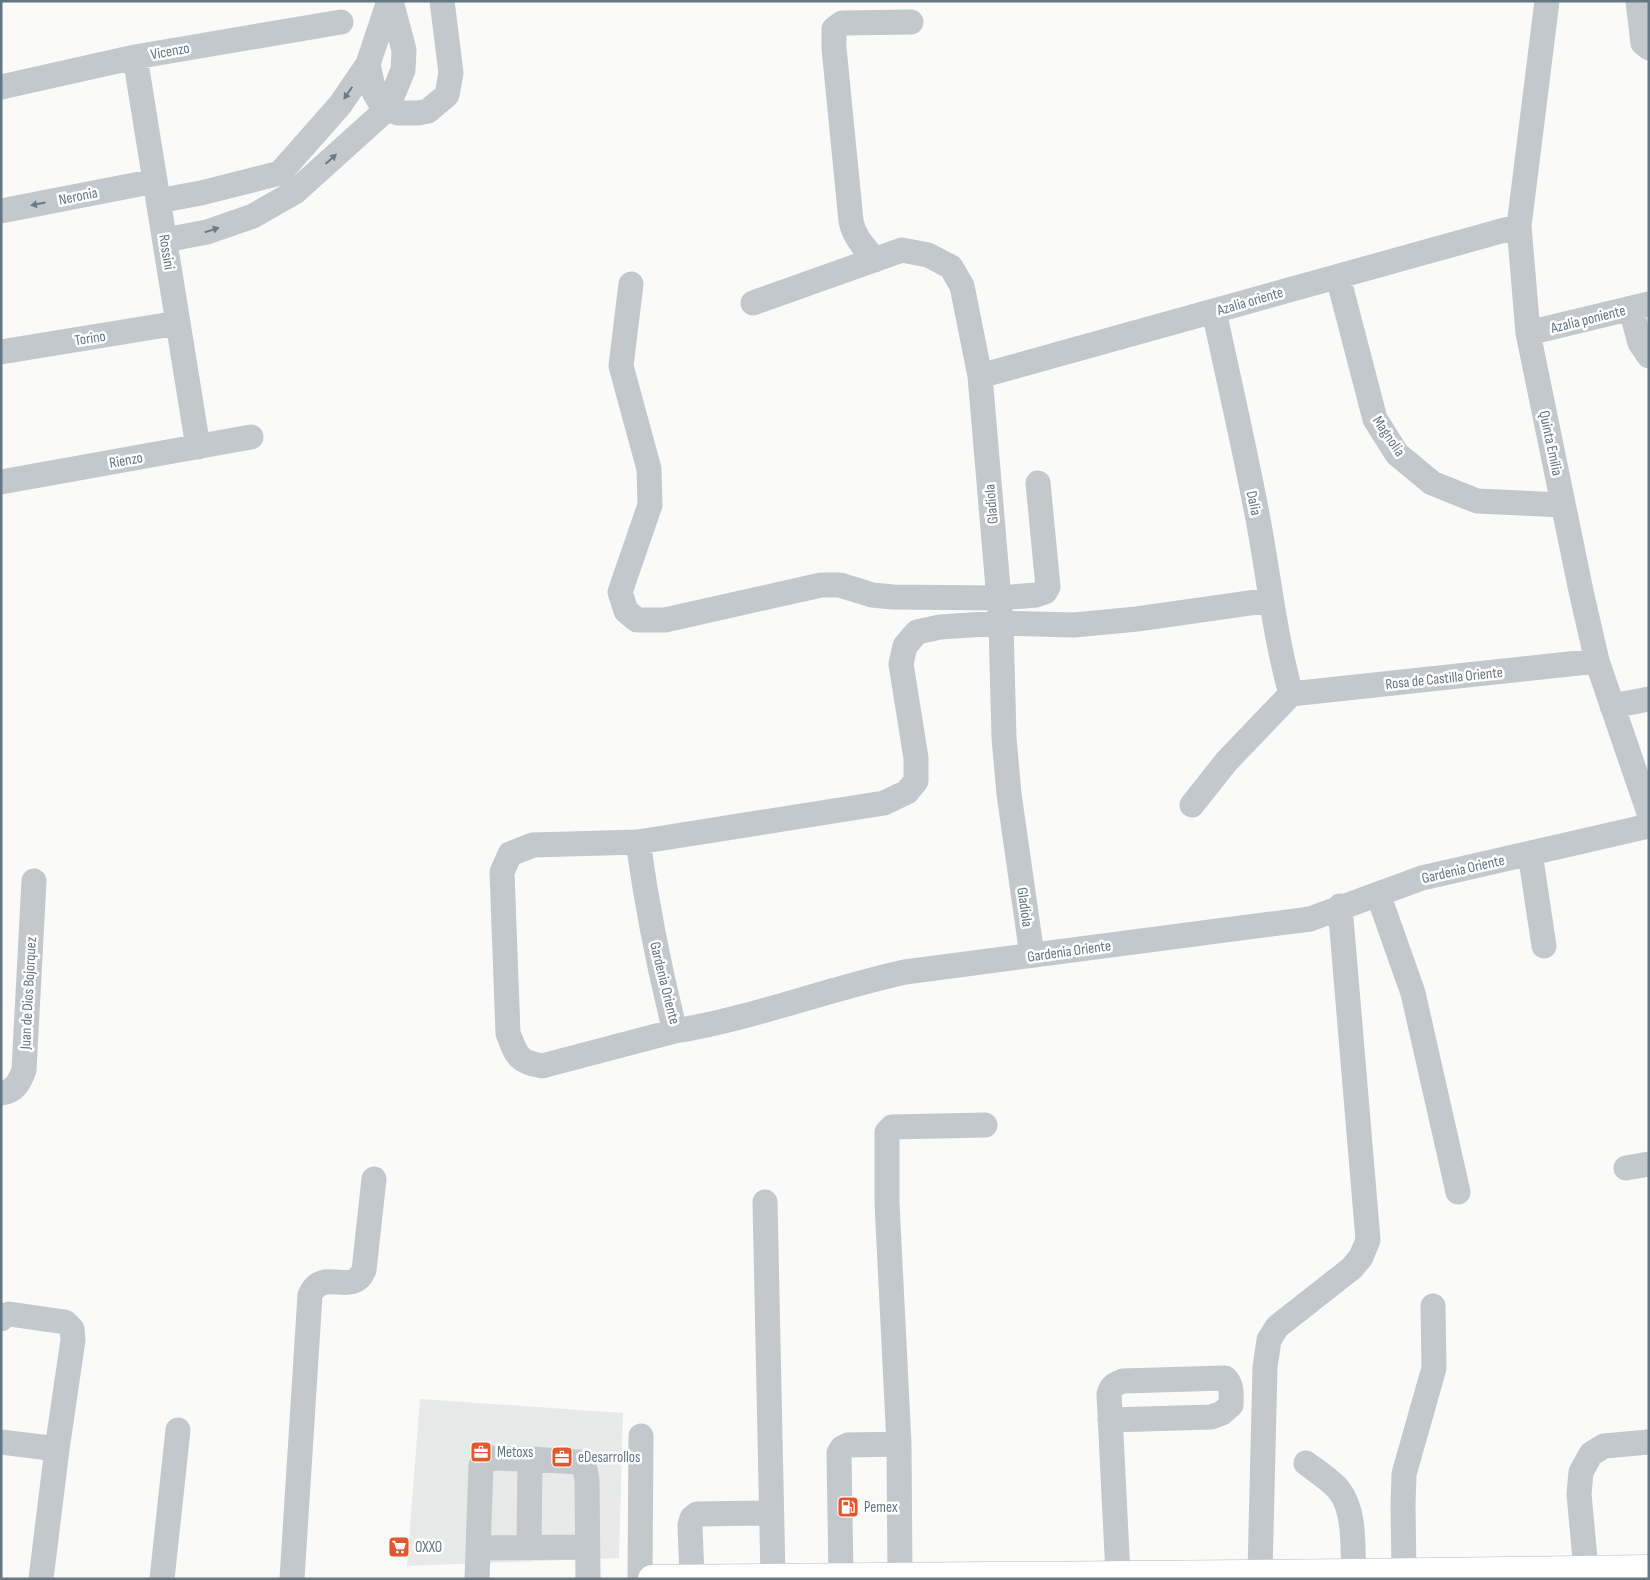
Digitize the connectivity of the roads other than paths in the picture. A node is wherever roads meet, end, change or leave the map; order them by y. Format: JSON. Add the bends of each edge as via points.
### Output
{"nodes":[{"id":1,"x":390,"y":1,"type":"edge"},
{"id":2,"x":442,"y":1,"type":"edge"},
{"id":3,"x":1547,"y":1,"type":"edge"},
{"id":4,"x":1638,"y":1,"type":"edge"},
{"id":5,"x":340,"y":22,"type":"dead end"},
{"id":6,"x":911,"y":22,"type":"dead end"},
{"id":7,"x":1649,"y":48,"type":"edge"},
{"id":8,"x":135,"y":57,"type":"junction"},
{"id":9,"x":368,"y":64,"type":"junction"},
{"id":10,"x":1,"y":86,"type":"edge"},
{"id":11,"x":387,"y":109,"type":"junction"},
{"id":12,"x":280,"y":173,"type":"junction"},
{"id":13,"x":156,"y":191,"type":"junction"},
{"id":14,"x":295,"y":192,"type":"junction"},
{"id":15,"x":1,"y":210,"type":"edge"},
{"id":16,"x":1519,"y":226,"type":"junction"},
{"id":17,"x":165,"y":240,"type":"junction"},
{"id":18,"x":875,"y":260,"type":"junction"},
{"id":19,"x":1338,"y":277,"type":"junction"},
{"id":20,"x":631,"y":284,"type":"dead end"},
{"id":21,"x":753,"y":304,"type":"dead end"},
{"id":22,"x":1640,"y":306,"type":"edge"},
{"id":23,"x":1214,"y":311,"type":"junction"},
{"id":24,"x":178,"y":323,"type":"junction"},
{"id":25,"x":1528,"y":334,"type":"junction"},
{"id":26,"x":1,"y":352,"type":"edge"},
{"id":27,"x":1649,"y":356,"type":"edge"},
{"id":28,"x":980,"y":376,"type":"junction"},
{"id":29,"x":251,"y":438,"type":"dead end"},
{"id":30,"x":198,"y":446,"type":"junction"},
{"id":31,"x":1,"y":482,"type":"edge"},
{"id":32,"x":1038,"y":483,"type":"dead end"},
{"id":33,"x":1563,"y":505,"type":"junction"},
{"id":34,"x":999,"y":598,"type":"junction"},
{"id":35,"x":1271,"y":600,"type":"junction"},
{"id":36,"x":1001,"y":623,"type":"junction"},
{"id":37,"x":1598,"y":661,"type":"junction"},
{"id":38,"x":1291,"y":694,"type":"junction"},
{"id":39,"x":1649,"y":698,"type":"edge"},
{"id":40,"x":1612,"y":706,"type":"junction"},
{"id":41,"x":1192,"y":805,"type":"dead end"},
{"id":42,"x":1649,"y":813,"type":"edge"},
{"id":43,"x":1649,"y":826,"type":"edge"},
{"id":44,"x":638,"y":842,"type":"junction"},
{"id":45,"x":1530,"y":853,"type":"junction"},
{"id":46,"x":34,"y":881,"type":"dead end"},
{"id":47,"x":1378,"y":894,"type":"junction"},
{"id":48,"x":1340,"y":906,"type":"junction"},
{"id":49,"x":1544,"y":946,"type":"dead end"},
{"id":50,"x":1032,"y":956,"type":"junction"},
{"id":51,"x":675,"y":1031,"type":"junction"},
{"id":52,"x":1,"y":1093,"type":"edge"},
{"id":53,"x":985,"y":1125,"type":"dead end"},
{"id":54,"x":374,"y":1179,"type":"dead end"},
{"id":55,"x":1458,"y":1192,"type":"dead end"},
{"id":56,"x":765,"y":1202,"type":"dead end"},
{"id":57,"x":1433,"y":1306,"type":"dead end"},
{"id":58,"x":1,"y":1319,"type":"edge"},
{"id":59,"x":1110,"y":1420,"type":"dead end"},
{"id":60,"x":178,"y":1430,"type":"dead end"},
{"id":61,"x":641,"y":1436,"type":"dead end"},
{"id":62,"x":1,"y":1442,"type":"edge"},
{"id":63,"x":1649,"y":1442,"type":"edge"},
{"id":64,"x":899,"y":1444,"type":"junction"},
{"id":65,"x":57,"y":1449,"type":"junction"},
{"id":66,"x":530,"y":1459,"type":"junction"},
{"id":67,"x":1306,"y":1462,"type":"dead end"},
{"id":68,"x":771,"y":1513,"type":"junction"},
{"id":69,"x":586,"y":1547,"type":"junction"},
{"id":70,"x":478,"y":1548,"type":"junction"},
{"id":71,"x":528,"y":1548,"type":"junction"},
{"id":72,"x":1649,"y":1569,"type":"edge"},
{"id":73,"x":1586,"y":1570,"type":"junction"},
{"id":74,"x":1260,"y":1573,"type":"junction"},
{"id":75,"x":1354,"y":1573,"type":"junction"},
{"id":76,"x":1420,"y":1575,"type":"edge"},
{"id":77,"x":900,"y":1576,"type":"junction"},
{"id":78,"x":1118,"y":1576,"type":"junction"},
{"id":79,"x":773,"y":1577,"type":"junction"},
{"id":80,"x":841,"y":1577,"type":"junction"},
{"id":81,"x":692,"y":1578,"type":"edge"},
{"id":82,"x":1026,"y":1578,"type":"edge"},
{"id":83,"x":41,"y":1579,"type":"edge"},
{"id":84,"x":162,"y":1579,"type":"edge"},
{"id":85,"x":292,"y":1579,"type":"edge"},
{"id":86,"x":477,"y":1579,"type":"edge"},
{"id":87,"x":588,"y":1579,"type":"edge"},
{"id":88,"x":640,"y":1579,"type":"edge"},
{"id":89,"x":652,"y":1579,"type":"edge"}],
"edges":[{"from":1,"to":9,"type":"street"},
{"from":1,"to":11,"type":"street","via":[[404,50],[403,70]]},
{"from":2,"to":11,"type":"street","via":[[451,73],[448,95],[428,111],[398,113]]},
{"from":3,"to":16,"type":"street","name":"Quinta Emilia"},
{"from":4,"to":7,"type":"street","via":[[1643,43]]},
{"from":5,"to":8,"type":"street","name":"Vicenzo"},
{"from":6,"to":18,"type":"street","via":[[842,24],[834,29],[852,230]]},
{"from":8,"to":10,"type":"street","name":"Vicenzo"},
{"from":8,"to":13,"type":"street","name":"Rossini"},
{"from":9,"to":11,"type":"street","via":[[374,92]]},
{"from":9,"to":12,"type":"street","one_way":true,"via":[[340,105]]},
{"from":14,"to":11,"type":"street","one_way":true},
{"from":12,"to":13,"type":"street","name":"Neronia","via":[[201,193]]},
{"from":12,"to":14,"type":"street"},
{"from":13,"to":15,"type":"street","name":"Neronia","one_way":true},
{"from":13,"to":17,"type":"street","name":"Rossini"},
{"from":17,"to":14,"type":"street","one_way":true,"via":[[207,232],[253,216]]},
{"from":16,"to":19,"type":"street","name":"Azalia oriente"},
{"from":16,"to":25,"type":"street","name":"Quinta Emilia"},
{"from":17,"to":24,"type":"street","name":"Rossini"},
{"from":18,"to":21,"type":"street","name":"Gladiola"},
{"from":18,"to":28,"type":"street","name":"Gladiola","via":[[902,250],[928,255],[951,267],[962,286]]},
{"from":19,"to":23,"type":"street","name":"Azalia oriente"},
{"from":19,"to":33,"type":"street","name":"Magnolia","via":[[1375,419],[1397,454],[1432,483],[1477,501]]},
{"from":20,"to":34,"type":"street","via":[[621,366],[648,469],[650,505],[620,592],[626,611],[637,620],[665,620],[821,585],[840,585],[872,595],[893,597]]},
{"from":22,"to":25,"type":"street","name":"Azalia poniente"},
{"from":22,"to":27,"type":"street","via":[[1640,343]]},
{"from":23,"to":28,"type":"street","name":"Azalia oriente"},
{"from":23,"to":35,"type":"street","name":"Dalia","via":[[1258,519]]},
{"from":24,"to":26,"type":"street","name":"Torino"},
{"from":24,"to":30,"type":"street","name":"Rossini"},
{"from":25,"to":33,"type":"street","name":"Quinta Emilia"},
{"from":28,"to":34,"type":"street","name":"Gladiola"},
{"from":29,"to":30,"type":"street","name":"Rienzo"},
{"from":30,"to":31,"type":"street","name":"Rienzo"},
{"from":32,"to":34,"type":"street","via":[[1048,587],[1036,596]]},
{"from":33,"to":37,"type":"street","name":"Quinta Emilia"},
{"from":34,"to":36,"type":"street","name":"Gladiola"},
{"from":35,"to":36,"type":"street","via":[[1074,626]]},
{"from":35,"to":38,"type":"street","name":"Dalia"},
{"from":36,"to":44,"type":"street","via":[[940,627],[917,632],[905,646],[901,664],[916,758],[916,780],[907,792],[884,803]]},
{"from":36,"to":50,"type":"street","name":"Gladiola","via":[[1008,785]]},
{"from":37,"to":38,"type":"street","name":"Rosa de Castilla Oriente"},
{"from":37,"to":40,"type":"street","name":"Quinta Emilia"},
{"from":38,"to":41,"type":"street","via":[[1226,762]]},
{"from":39,"to":40,"type":"street"},
{"from":40,"to":42,"type":"street","name":"Quinta Emilia"},
{"from":43,"to":45,"type":"street","name":"Gardenia Oriente"},
{"from":44,"to":51,"type":"street","name":"Gardenia Oriente","via":[[643,883]]},
{"from":44,"to":51,"type":"street","via":[[533,845],[510,854],[502,872],[508,1033],[516,1053],[528,1064],[542,1066]]},
{"from":45,"to":47,"type":"street","name":"Gardenia Oriente","via":[[1422,878]]},
{"from":45,"to":49,"type":"street"},
{"from":46,"to":52,"type":"street","name":"Juan de Dios Bojorquez","via":[[24,1070],[19,1085]]},
{"from":47,"to":48,"type":"street","name":"Gardenia Oriente"},
{"from":47,"to":55,"type":"street","via":[[1413,993]]},
{"from":48,"to":50,"type":"street","name":"Gardenia Oriente","via":[[1310,919]]},
{"from":48,"to":74,"type":"street","via":[[1368,1240],[1352,1268],[1277,1327],[1269,1340],[1265,1367]]},
{"from":50,"to":51,"type":"street","name":"Gardenia Oriente","via":[[895,974],[732,1020]]},
{"from":53,"to":64,"type":"street","via":[[892,1127],[888,1132],[888,1203]]},
{"from":54,"to":85,"type":"street","via":[[361,1278],[354,1282],[323,1282],[314,1287],[310,1295]]},
{"from":56,"to":68,"type":"street"},
{"from":57,"to":76,"type":"street","via":[[1434,1368],[1404,1474],[1403,1505]]},
{"from":58,"to":65,"type":"street","via":[[9,1314],[65,1322],[72,1329]]},
{"from":59,"to":78,"type":"street"},
{"from":60,"to":84,"type":"street"},
{"from":61,"to":88,"type":"street"},
{"from":62,"to":65,"type":"street"},
{"from":63,"to":73,"type":"street","via":[[1604,1446],[1591,1454],[1581,1472],[1579,1494]]},
{"from":64,"to":77,"type":"street"},
{"from":64,"to":80,"type":"street","via":[[848,1445],[839,1453]]},
{"from":65,"to":83,"type":"street"},
{"from":66,"to":69,"type":"street","via":[[578,1462],[585,1469]]},
{"from":66,"to":70,"type":"street","via":[[490,1458],[481,1466]]},
{"from":66,"to":71,"type":"street"},
{"from":67,"to":75,"type":"street","via":[[1339,1490],[1348,1507]]},
{"from":68,"to":79,"type":"street"},
{"from":68,"to":81,"type":"street","via":[[697,1514],[692,1518]]},
{"from":69,"to":71,"type":"street"},
{"from":69,"to":87,"type":"street"},
{"from":70,"to":71,"type":"street"},
{"from":70,"to":86,"type":"street"},
{"from":72,"to":73,"type":"main road"},
{"from":73,"to":76,"type":"main road"},
{"from":74,"to":75,"type":"main road"},
{"from":74,"to":78,"type":"main road"},
{"from":75,"to":76,"type":"main road"},
{"from":77,"to":80,"type":"main road"},
{"from":77,"to":82,"type":"main road"},
{"from":78,"to":82,"type":"main road"},
{"from":79,"to":80,"type":"main road"},
{"from":79,"to":81,"type":"main road"},
{"from":81,"to":89,"type":"main road"}]}
